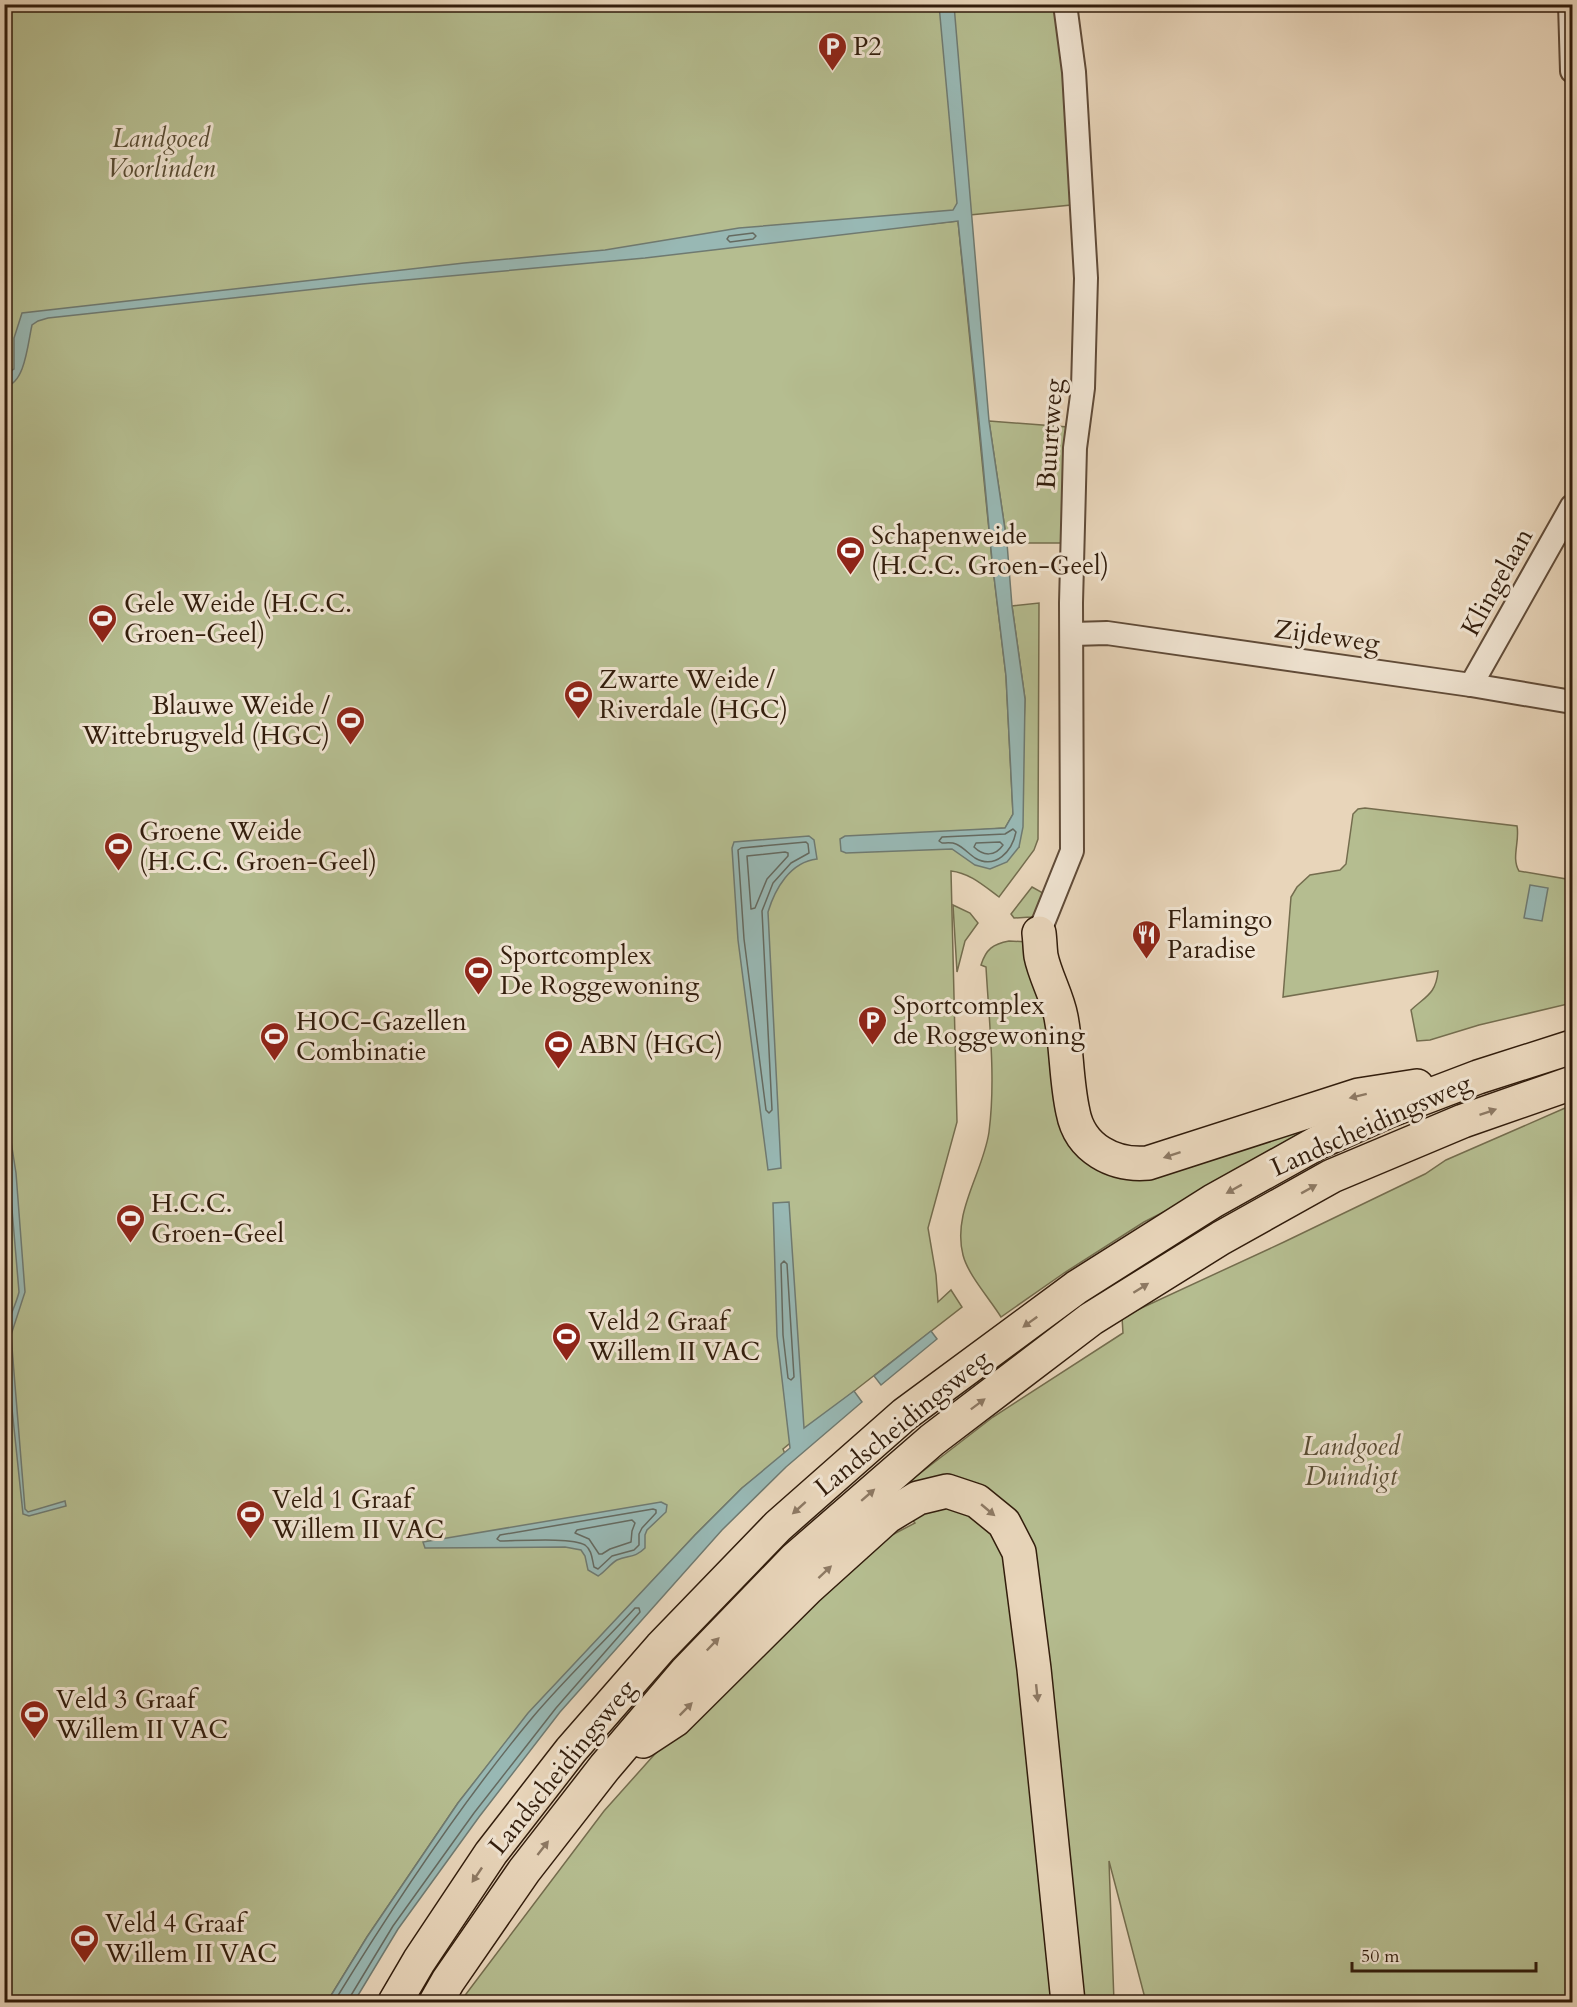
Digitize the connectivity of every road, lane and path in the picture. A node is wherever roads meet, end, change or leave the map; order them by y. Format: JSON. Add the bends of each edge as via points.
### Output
{"nodes":[{"id":1,"x":1065,"y":4,"type":"edge"},
{"id":2,"x":1570,"y":4,"type":"edge"},
{"id":3,"x":1572,"y":71,"type":"edge"},
{"id":4,"x":1572,"y":506,"type":"edge"},
{"id":5,"x":1073,"y":634,"type":"junction"},
{"id":6,"x":1471,"y":685,"type":"junction"},
{"id":7,"x":1572,"y":702,"type":"edge"},
{"id":8,"x":1039,"y":933,"type":"joint"},
{"id":9,"x":1572,"y":1047,"type":"edge"},
{"id":10,"x":1478,"y":1077,"type":"junction"},
{"id":11,"x":1572,"y":1083,"type":"edge"},
{"id":12,"x":604,"y":1767,"type":"junction"},
{"id":13,"x":395,"y":2002,"type":"edge"},
{"id":14,"x":436,"y":2002,"type":"edge"},
{"id":15,"x":1068,"y":2002,"type":"edge"}],
"edges":[{"from":1,"to":5,"type":"street","name":"Buurtweg","via":[[1074,72],[1086,278],[1083,388],[1075,448]]},
{"from":2,"to":3,"type":"street"},
{"from":4,"to":6,"type":"street","name":"Klingelaan"},
{"from":5,"to":6,"type":"street","name":"Zijdeweg","via":[[1107,633]]},
{"from":5,"to":8,"type":"street","name":"Buurtweg","via":[[1072,851]]},
{"from":6,"to":7,"type":"street","name":"Zijdeweg"},
{"from":10,"to":8,"type":"main road","one_way":true,"via":[[1359,1095],[1148,1163],[1116,1161],[1092,1146],[1073,1114],[1061,1017],[1042,957]]},
{"from":9,"to":10,"type":"main road","name":"Landscheidingsweg"},
{"from":10,"to":13,"type":"main road","name":"Landscheidingsweg","one_way":true,"via":[[1319,1142],[1213,1201],[1077,1287],[906,1414],[778,1526],[661,1647],[571,1750],[491,1853]]},
{"from":12,"to":11,"type":"main road","name":"Landscheidingsweg","one_way":true,"via":[[686,1672],[795,1559],[932,1440],[1091,1319],[1221,1238],[1332,1176],[1463,1120]]},
{"from":14,"to":12,"type":"main road","name":"Landscheidingsweg","one_way":true,"via":[[524,1871]]},
{"from":12,"to":15,"type":"main road","one_way":true,"via":[[675,1720],[807,1589],[888,1516],[918,1498],[946,1491],[977,1501],[1004,1523],[1019,1552]]}]}
